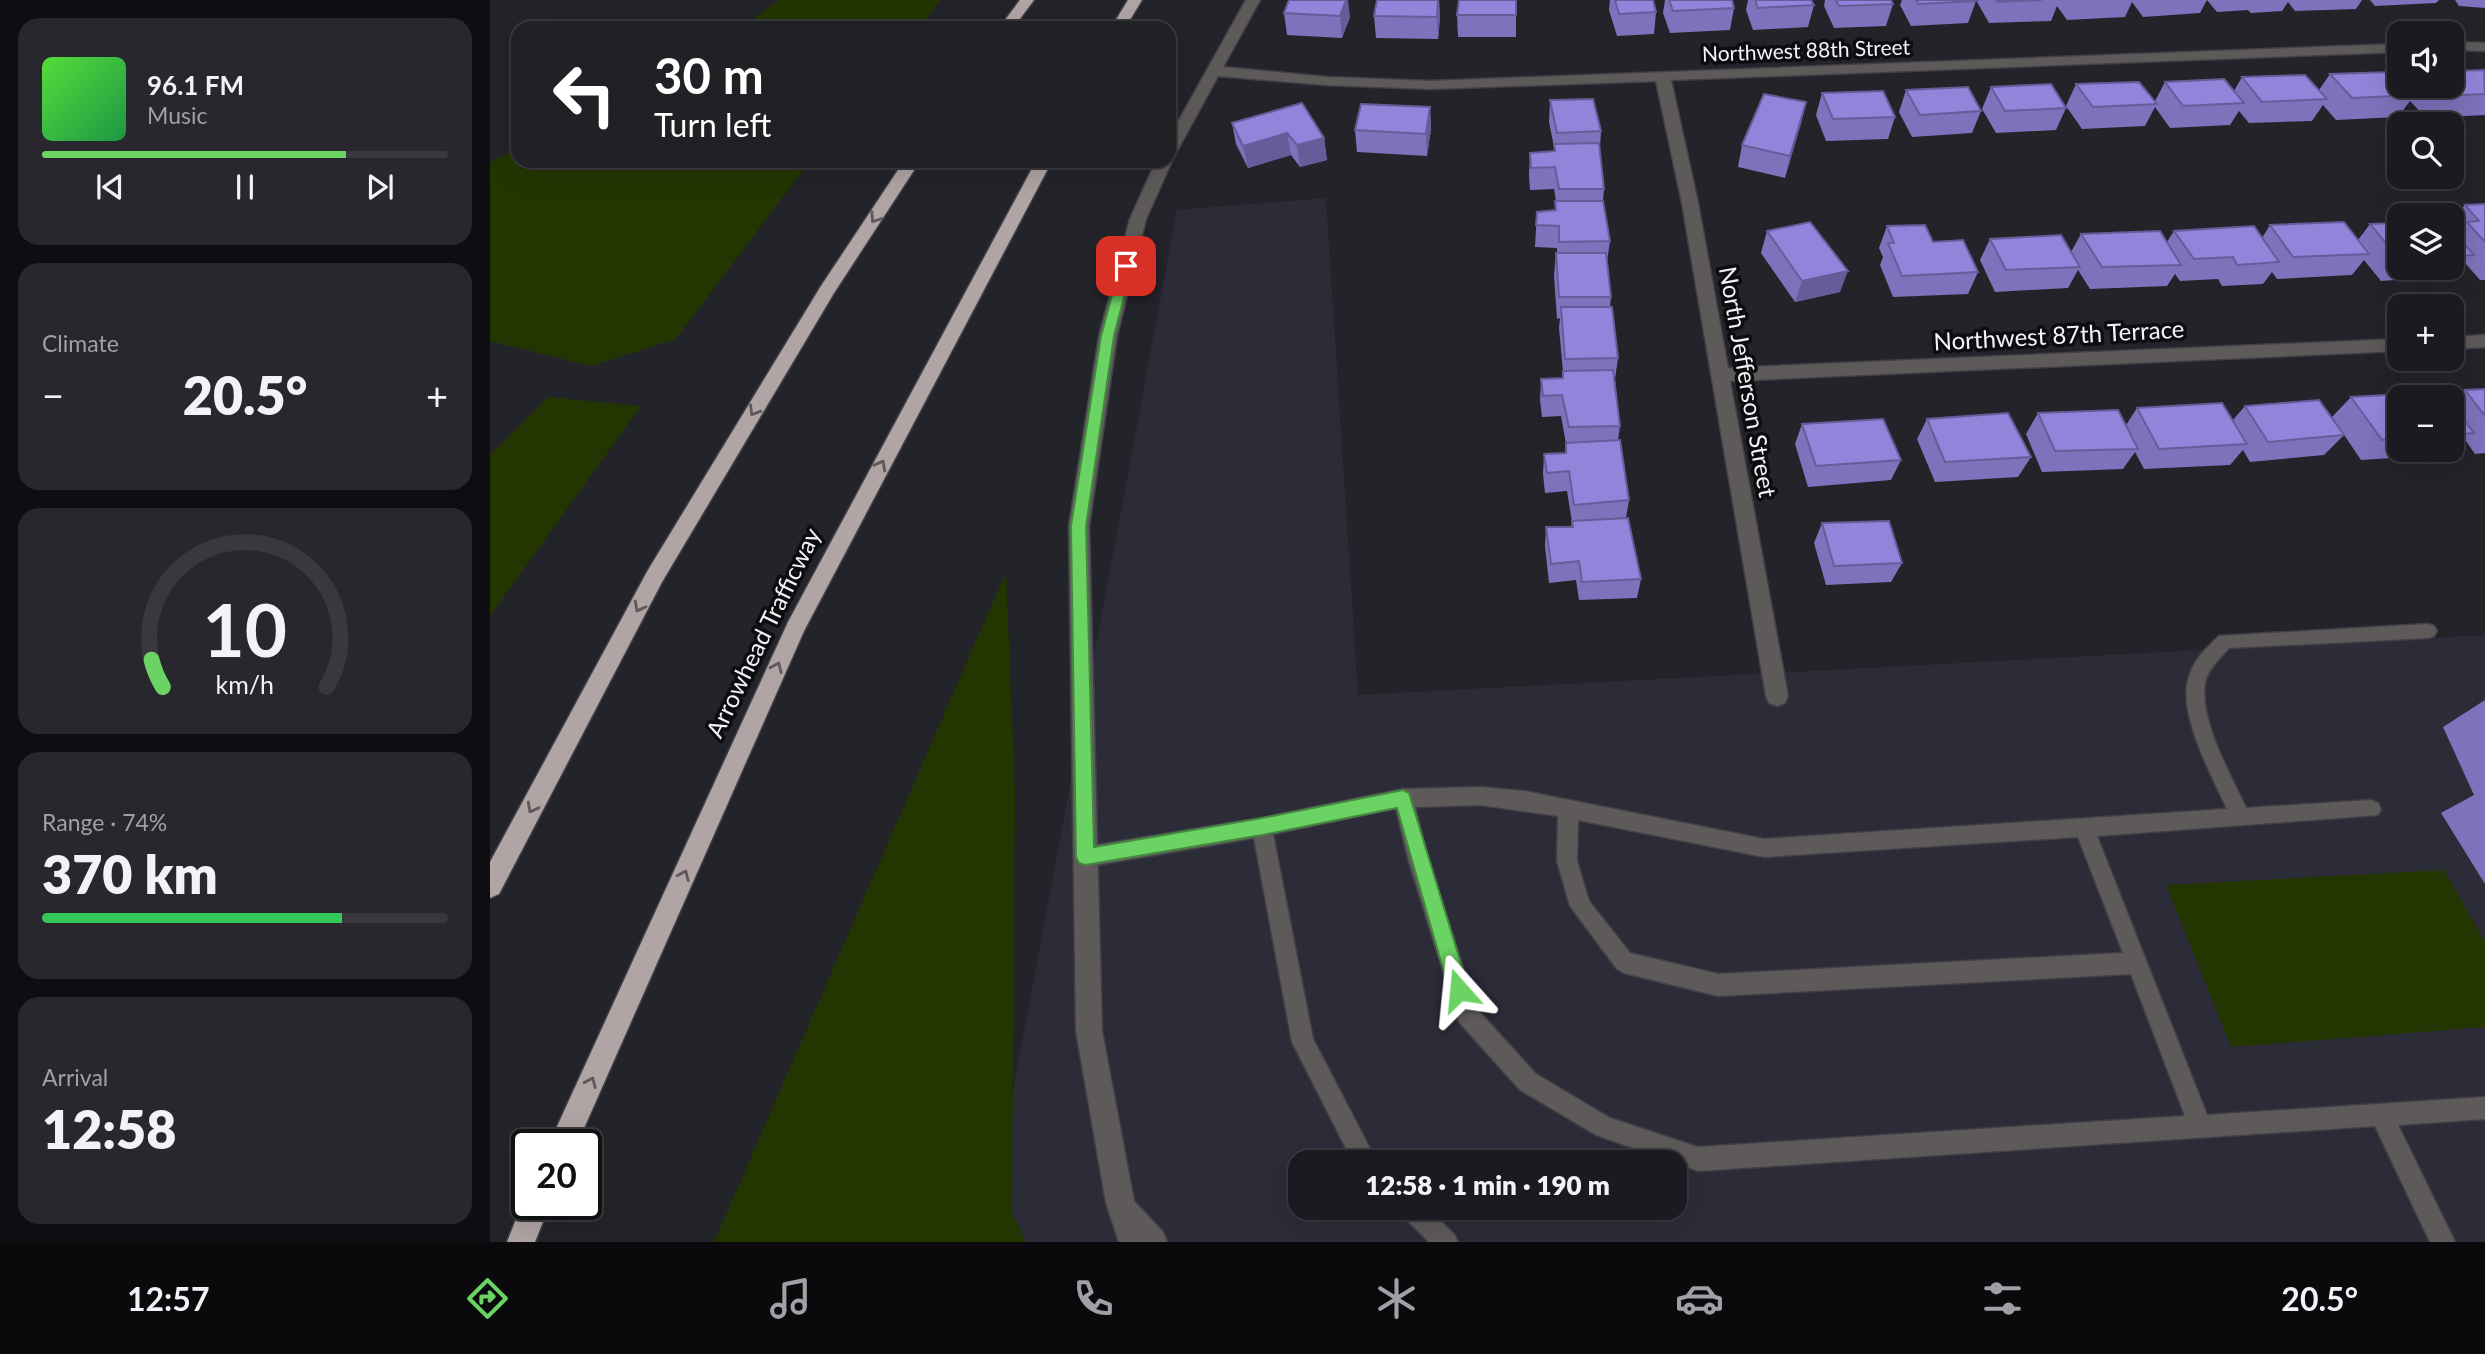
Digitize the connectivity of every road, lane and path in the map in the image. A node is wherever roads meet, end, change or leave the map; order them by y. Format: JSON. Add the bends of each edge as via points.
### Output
{"nodes":[{"id":1,"x":1027,"y":0,"type":"edge"},
{"id":2,"x":1135,"y":0,"type":"edge"},
{"id":3,"x":1253,"y":0,"type":"edge"},
{"id":4,"x":1011,"y":21,"type":"edge"},
{"id":5,"x":1122,"y":21,"type":"edge"},
{"id":6,"x":2464,"y":46,"type":"edge"},
{"id":7,"x":2485,"y":47,"type":"edge"},
{"id":8,"x":2387,"y":48,"type":"edge"},
{"id":9,"x":1215,"y":71,"type":"junction"},
{"id":10,"x":1664,"y":78,"type":"junction"},
{"id":11,"x":1176,"y":140,"type":"edge"},
{"id":12,"x":907,"y":168,"type":"edge"},
{"id":13,"x":1040,"y":168,"type":"edge"},
{"id":14,"x":1161,"y":168,"type":"edge"},
{"id":15,"x":2485,"y":341,"type":"edge"},
{"id":16,"x":2464,"y":342,"type":"edge"},
{"id":17,"x":2387,"y":346,"type":"edge"},
{"id":18,"x":1721,"y":375,"type":"junction"},
{"id":19,"x":2428,"y":631,"type":"dead end"},
{"id":20,"x":1777,"y":696,"type":"dead end"},
{"id":21,"x":1403,"y":798,"type":"junction"},
{"id":22,"x":2371,"y":809,"type":"dead end"},
{"id":23,"x":1569,"y":811,"type":"junction"},
{"id":24,"x":2241,"y":818,"type":"junction"},
{"id":25,"x":1262,"y":827,"type":"junction"},
{"id":26,"x":2084,"y":827,"type":"junction"},
{"id":27,"x":1085,"y":857,"type":"junction"},
{"id":28,"x":490,"y":886,"type":"edge"},
{"id":29,"x":2138,"y":963,"type":"junction"},
{"id":30,"x":2485,"y":1108,"type":"edge"},
{"id":31,"x":2382,"y":1116,"type":"junction"},
{"id":32,"x":2201,"y":1128,"type":"junction"},
{"id":33,"x":570,"y":1129,"type":"edge"},
{"id":34,"x":1359,"y":1150,"type":"edge"},
{"id":35,"x":1120,"y":1203,"type":"junction"},
{"id":36,"x":530,"y":1220,"type":"edge"},
{"id":37,"x":1423,"y":1220,"type":"edge"},
{"id":38,"x":521,"y":1242,"type":"edge"},
{"id":39,"x":1133,"y":1242,"type":"edge"},
{"id":40,"x":1153,"y":1242,"type":"edge"},
{"id":41,"x":1446,"y":1242,"type":"edge"},
{"id":42,"x":2443,"y":1242,"type":"edge"}],
"edges":[{"from":1,"to":4,"type":"highway"},
{"from":2,"to":5,"type":"highway"},
{"from":3,"to":9,"type":"street"},
{"from":6,"to":7,"type":"street"},
{"from":8,"to":10,"type":"street","name":"Northwest 88th Street"},
{"from":9,"to":10,"type":"street","name":"Northwest 88th Street","via":[[1431,85]]},
{"from":9,"to":11,"type":"street"},
{"from":10,"to":18,"type":"street","name":"North Jefferson Street"},
{"from":12,"to":28,"type":"highway","one_way":true,"via":[[827,290],[655,576]]},
{"from":33,"to":13,"type":"highway","name":"Arrowhead Trafficway","one_way":true,"via":[[795,628]]},
{"from":14,"to":27,"type":"street","via":[[1138,219],[1108,336],[1079,526]]},
{"from":15,"to":16,"type":"street"},
{"from":17,"to":18,"type":"street","name":"Northwest 87th Terrace"},
{"from":18,"to":20,"type":"street","name":"North Jefferson Street"},
{"from":19,"to":24,"type":"lane","via":[[2225,641],[2208,658],[2196,682],[2197,710]]},
{"from":21,"to":23,"type":"lane","via":[[1480,796]]},
{"from":21,"to":25,"type":"lane"},
{"from":21,"to":32,"type":"lane","via":[[1467,1014],[1528,1082],[1604,1127],[1698,1159]]},
{"from":22,"to":24,"type":"lane"},
{"from":23,"to":26,"type":"lane","via":[[1764,848]]},
{"from":23,"to":29,"type":"lane","via":[[1567,861],[1580,906],[1624,962],[1718,985]]},
{"from":24,"to":26,"type":"lane"},
{"from":25,"to":27,"type":"lane"},
{"from":25,"to":34,"type":"lane","via":[[1303,1042]]},
{"from":26,"to":29,"type":"lane"},
{"from":27,"to":35,"type":"street","via":[[1088,1031]]},
{"from":29,"to":32,"type":"lane"},
{"from":30,"to":31,"type":"lane"},
{"from":31,"to":32,"type":"lane"},
{"from":31,"to":42,"type":"lane"},
{"from":35,"to":39,"type":"street"},
{"from":35,"to":40,"type":"street"},
{"from":36,"to":38,"type":"highway"},
{"from":37,"to":41,"type":"lane"}]}
